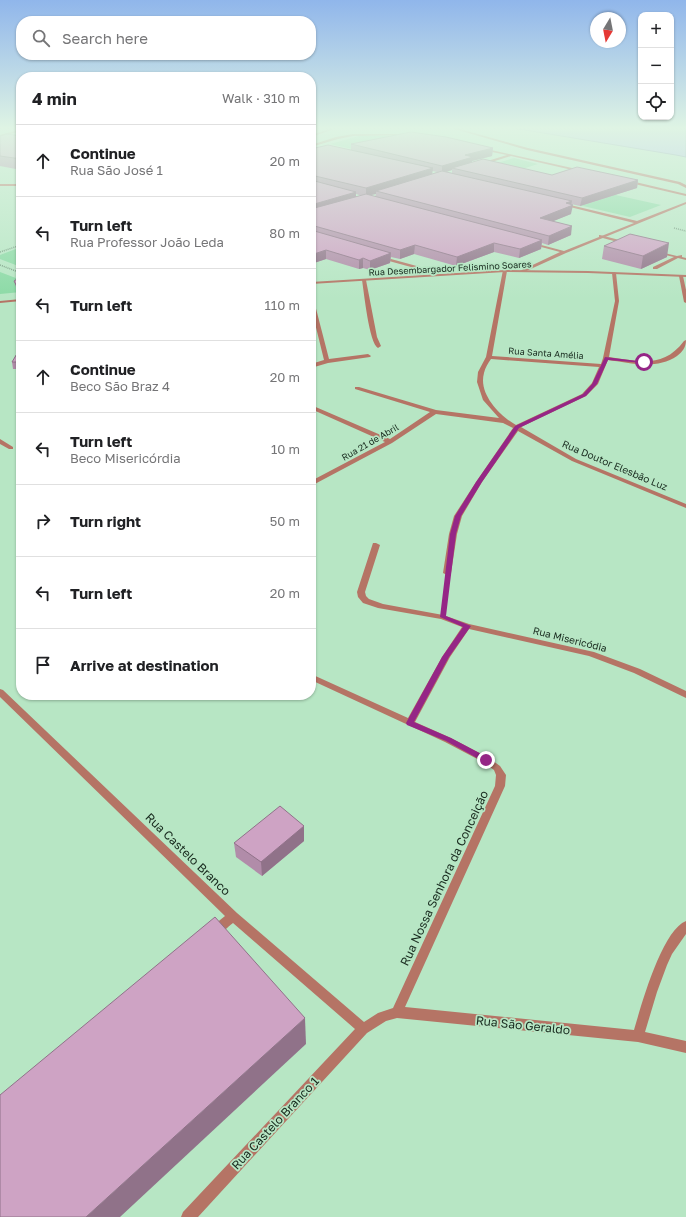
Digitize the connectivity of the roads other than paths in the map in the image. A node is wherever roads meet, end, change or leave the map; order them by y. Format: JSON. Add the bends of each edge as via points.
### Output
{"nodes":[{"id":1,"x":0,"y":185,"type":"edge"},
{"id":2,"x":644,"y":185,"type":"edge"},
{"id":3,"x":16,"y":187,"type":"edge"},
{"id":4,"x":16,"y":187,"type":"edge"},
{"id":5,"x":0,"y":188,"type":"edge"},
{"id":6,"x":686,"y":190,"type":"edge"},
{"id":7,"x":679,"y":192,"type":"junction"},
{"id":8,"x":686,"y":195,"type":"edge"},
{"id":9,"x":559,"y":203,"type":"edge"},
{"id":10,"x":685,"y":203,"type":"edge"},
{"id":11,"x":636,"y":222,"type":"junction"},
{"id":12,"x":600,"y":236,"type":"junction"},
{"id":13,"x":526,"y":242,"type":"edge"},
{"id":14,"x":629,"y":244,"type":"edge"},
{"id":15,"x":650,"y":250,"type":"edge"},
{"id":16,"x":564,"y":252,"type":"junction"},
{"id":17,"x":686,"y":253,"type":"edge"},
{"id":18,"x":378,"y":256,"type":"edge"},
{"id":19,"x":678,"y":257,"type":"junction"},
{"id":20,"x":686,"y":259,"type":"edge"},
{"id":21,"x":655,"y":268,"type":"dead end"},
{"id":22,"x":422,"y":269,"type":"dead end"},
{"id":23,"x":522,"y":271,"type":"junction"},
{"id":24,"x":505,"y":272,"type":"junction"},
{"id":25,"x":614,"y":273,"type":"junction"},
{"id":26,"x":684,"y":276,"type":"edge"},
{"id":27,"x":364,"y":280,"type":"junction"},
{"id":28,"x":316,"y":283,"type":"edge"},
{"id":29,"x":16,"y":300,"type":"edge"},
{"id":30,"x":0,"y":302,"type":"edge"},
{"id":31,"x":686,"y":302,"type":"edge"},
{"id":32,"x":316,"y":325,"type":"edge"},
{"id":33,"x":686,"y":342,"type":"edge"},
{"id":34,"x":378,"y":346,"type":"dead end"},
{"id":35,"x":368,"y":356,"type":"dead end"},
{"id":36,"x":489,"y":357,"type":"junction"},
{"id":37,"x":606,"y":358,"type":"junction"},
{"id":38,"x":327,"y":361,"type":"junction"},
{"id":39,"x":316,"y":364,"type":"edge"},
{"id":40,"x":603,"y":366,"type":"junction"},
{"id":41,"x":357,"y":388,"type":"dead end"},
{"id":42,"x":316,"y":410,"type":"edge"},
{"id":43,"x":321,"y":412,"type":"junction"},
{"id":44,"x":436,"y":412,"type":"junction"},
{"id":45,"x":316,"y":414,"type":"edge"},
{"id":46,"x":505,"y":421,"type":"junction"},
{"id":47,"x":517,"y":427,"type":"junction"},
{"id":48,"x":0,"y":441,"type":"edge"},
{"id":49,"x":390,"y":442,"type":"junction"},
{"id":50,"x":11,"y":448,"type":"dead end"},
{"id":51,"x":316,"y":481,"type":"edge"},
{"id":52,"x":686,"y":506,"type":"edge"},
{"id":53,"x":376,"y":545,"type":"dead end"},
{"id":54,"x":447,"y":573,"type":"road end"},
{"id":55,"x":467,"y":626,"type":"junction"},
{"id":56,"x":316,"y":679,"type":"edge"},
{"id":57,"x":0,"y":692,"type":"edge"},
{"id":58,"x":686,"y":695,"type":"edge"},
{"id":59,"x":410,"y":723,"type":"junction"},
{"id":60,"x":233,"y":916,"type":"junction"},
{"id":61,"x":686,"y":926,"type":"edge"},
{"id":62,"x":202,"y":940,"type":"edge"},
{"id":63,"x":397,"y":1012,"type":"junction"},
{"id":64,"x":363,"y":1029,"type":"junction"},
{"id":65,"x":638,"y":1036,"type":"junction"},
{"id":66,"x":686,"y":1047,"type":"edge"},
{"id":67,"x":188,"y":1217,"type":"edge"}],
"edges":[{"from":1,"to":3,"type":"street"},
{"from":2,"to":7,"type":"street"},
{"from":4,"to":5,"type":"street"},
{"from":6,"to":7,"type":"street"},
{"from":7,"to":8,"type":"street"},
{"from":9,"to":11,"type":"street"},
{"from":10,"to":11,"type":"street"},
{"from":11,"to":12,"type":"street"},
{"from":12,"to":14,"type":"street"},
{"from":12,"to":16,"type":"street"},
{"from":13,"to":16,"type":"street"},
{"from":15,"to":19,"type":"street"},
{"from":16,"to":23,"type":"street"},
{"from":17,"to":19,"type":"street"},
{"from":18,"to":22,"type":"street"},
{"from":19,"to":20,"type":"street"},
{"from":19,"to":21,"type":"street"},
{"from":23,"to":24,"type":"street","name":"Rua Desembargador Felismino Soares"},
{"from":23,"to":25,"type":"street","name":"Rua Desembargador Felismino Soares"},
{"from":24,"to":27,"type":"street","name":"Rua Desembargador Felismino Soares"},
{"from":24,"to":36,"type":"street"},
{"from":25,"to":26,"type":"street","name":"Rua Desembargador Felismino Soares"},
{"from":25,"to":37,"type":"street","via":[[617,301]]},
{"from":26,"to":31,"type":"street"},
{"from":27,"to":28,"type":"street","name":"Rua Desembargador Felismino Soares"},
{"from":27,"to":34,"type":"street","via":[[374,337]]},
{"from":29,"to":30,"type":"street"},
{"from":32,"to":38,"type":"street"},
{"from":33,"to":37,"type":"street","via":[[670,360],[658,362]]},
{"from":35,"to":38,"type":"street"},
{"from":36,"to":40,"type":"street","name":"Rua Santa Amélia"},
{"from":36,"to":46,"type":"street","via":[[481,372],[480,382],[486,400]]},
{"from":37,"to":40,"type":"street"},
{"from":38,"to":39,"type":"street"},
{"from":40,"to":47,"type":"street","via":[[595,384],[584,395]]},
{"from":41,"to":44,"type":"street"},
{"from":42,"to":43,"type":"street"},
{"from":43,"to":45,"type":"street"},
{"from":43,"to":49,"type":"street"},
{"from":44,"to":46,"type":"street"},
{"from":44,"to":49,"type":"street","name":"Rua 21 de Abril"},
{"from":46,"to":47,"type":"street","name":"Rua Doutor Elesbão Luz"},
{"from":47,"to":52,"type":"street","name":"Rua Doutor Elesbão Luz","via":[[574,460]]},
{"from":47,"to":54,"type":"street","via":[[458,516]]},
{"from":48,"to":50,"type":"street"},
{"from":49,"to":51,"type":"street","name":"Rua 21 de Abril"},
{"from":53,"to":55,"type":"street","name":"Rua Misericódia","via":[[360,592],[366,601],[443,617]]},
{"from":55,"to":58,"type":"street","name":"Rua Misericódia","via":[[592,654],[637,671]]},
{"from":55,"to":59,"type":"street","via":[[446,657]]},
{"from":56,"to":59,"type":"street","name":"Rua Nossa Senhora da Conceição"},
{"from":57,"to":60,"type":"street","name":"Rua Castelo Branco"},
{"from":59,"to":63,"type":"street","name":"Rua Nossa Senhora da Conceição","via":[[486,760],[501,775],[500,786]]},
{"from":60,"to":62,"type":"street"},
{"from":60,"to":64,"type":"street","name":"Rua Castelo Branco"},
{"from":61,"to":65,"type":"street","via":[[675,938],[660,966]]},
{"from":63,"to":64,"type":"street","name":"Rua São Geraldo","via":[[382,1016]]},
{"from":63,"to":65,"type":"street","name":"Rua São Geraldo"},
{"from":64,"to":67,"type":"street","name":"Rua Castelo Branco 1"},
{"from":65,"to":66,"type":"street","name":"Rua São Geraldo"}]}
